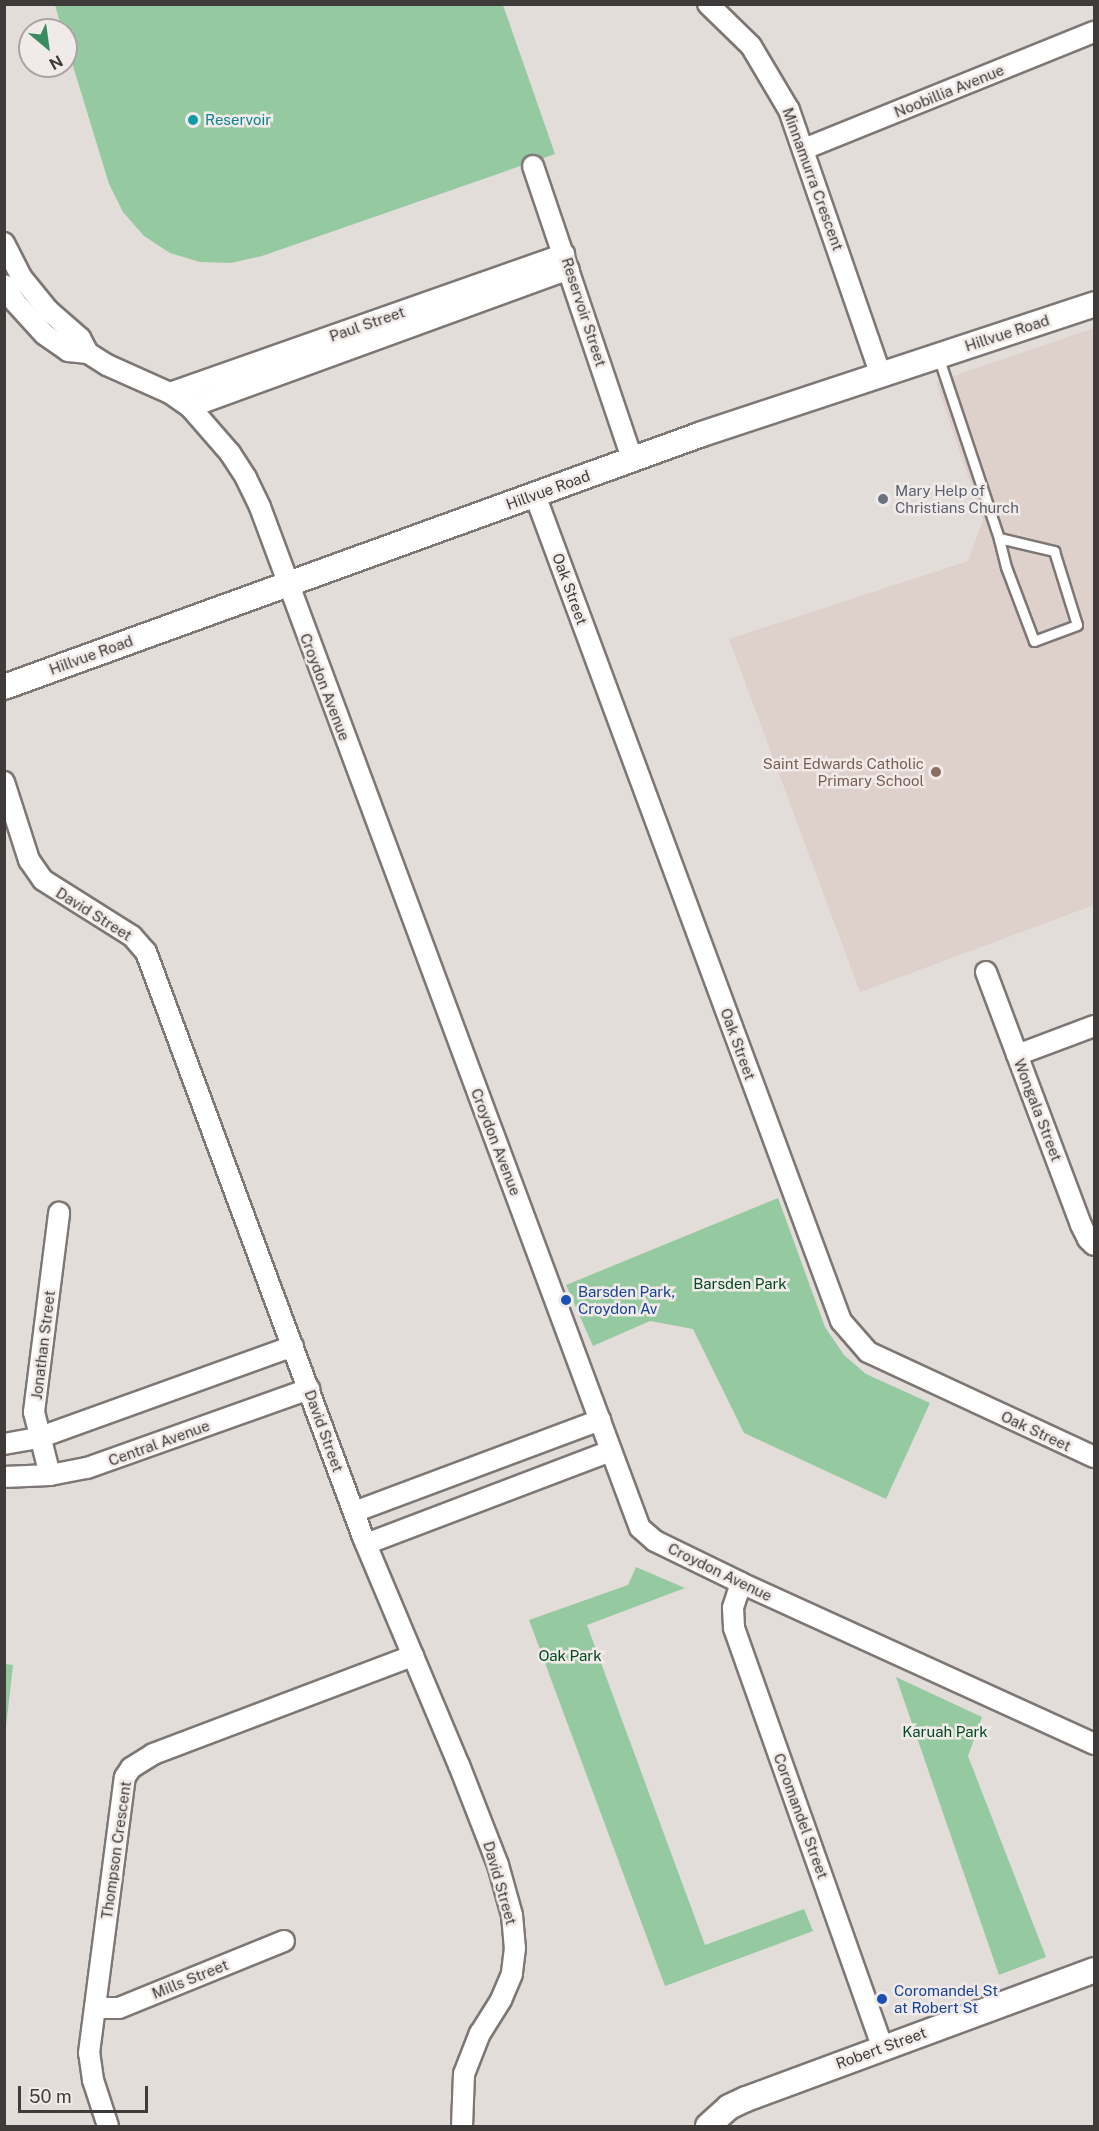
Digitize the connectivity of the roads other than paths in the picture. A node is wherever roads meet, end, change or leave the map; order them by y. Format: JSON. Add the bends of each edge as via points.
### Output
{"nodes":[{"id":1,"x":708,"y":4,"type":"edge"},
{"id":2,"x":1095,"y":32,"type":"edge"},
{"id":3,"x":804,"y":149,"type":"junction"},
{"id":4,"x":533,"y":166,"type":"dead end"},
{"id":5,"x":4,"y":243,"type":"edge"},
{"id":6,"x":567,"y":262,"type":"junction"},
{"id":7,"x":4,"y":285,"type":"edge"},
{"id":8,"x":1095,"y":304,"type":"edge"},
{"id":9,"x":88,"y":353,"type":"junction"},
{"id":10,"x":938,"y":356,"type":"junction"},
{"id":11,"x":881,"y":375,"type":"junction"},
{"id":12,"x":170,"y":393,"type":"junction"},
{"id":13,"x":190,"y":407,"type":"junction"},
{"id":14,"x":632,"y":459,"type":"junction"},
{"id":15,"x":535,"y":495,"type":"junction"},
{"id":16,"x":999,"y":538,"type":"junction"},
{"id":17,"x":287,"y":584,"type":"junction"},
{"id":18,"x":4,"y":687,"type":"edge"},
{"id":19,"x":4,"y":782,"type":"edge"},
{"id":20,"x":986,"y":972,"type":"dead end"},
{"id":21,"x":1095,"y":1026,"type":"edge"},
{"id":22,"x":1017,"y":1055,"type":"junction"},
{"id":23,"x":59,"y":1213,"type":"dead end"},
{"id":24,"x":1095,"y":1245,"type":"edge"},
{"id":25,"x":293,"y":1346,"type":"junction"},
{"id":26,"x":309,"y":1389,"type":"junction"},
{"id":27,"x":600,"y":1420,"type":"junction"},
{"id":28,"x":38,"y":1438,"type":"junction"},
{"id":29,"x":4,"y":1444,"type":"edge"},
{"id":30,"x":611,"y":1451,"type":"junction"},
{"id":31,"x":1095,"y":1457,"type":"edge"},
{"id":32,"x":50,"y":1475,"type":"junction"},
{"id":33,"x":4,"y":1477,"type":"edge"},
{"id":34,"x":354,"y":1512,"type":"junction"},
{"id":35,"x":366,"y":1544,"type":"junction"},
{"id":36,"x":741,"y":1583,"type":"junction"},
{"id":37,"x":413,"y":1656,"type":"junction"},
{"id":38,"x":1095,"y":1744,"type":"edge"},
{"id":39,"x":284,"y":1941,"type":"dead end"},
{"id":40,"x":1095,"y":1970,"type":"edge"},
{"id":41,"x":95,"y":2008,"type":"junction"},
{"id":42,"x":883,"y":2048,"type":"junction"},
{"id":43,"x":108,"y":2127,"type":"edge"},
{"id":44,"x":462,"y":2127,"type":"edge"},
{"id":45,"x":708,"y":2127,"type":"edge"}],
"edges":[{"from":1,"to":3,"type":"street","name":"Minnamurra Crescent","via":[[751,46],[773,79]]},
{"from":2,"to":3,"type":"street","name":"Noobillia Avenue"},
{"from":3,"to":11,"type":"street","name":"Minnamurra Crescent"},
{"from":4,"to":6,"type":"street","name":"Reservoir Street"},
{"from":5,"to":9,"type":"street","name":"Croydon Avenue","via":[[22,279],[48,310],[81,338]]},
{"from":6,"to":12,"type":"street","name":"Paul Street"},
{"from":6,"to":13,"type":"street","name":"Paul Street"},
{"from":6,"to":14,"type":"street","name":"Reservoir Street"},
{"from":7,"to":9,"type":"street","name":"Croydon Avenue","via":[[44,334],[68,351]]},
{"from":8,"to":10,"type":"street","name":"Hillvue Road"},
{"from":9,"to":12,"type":"street","name":"Croydon Avenue"},
{"from":10,"to":11,"type":"street","name":"Hillvue Road"},
{"from":10,"to":16,"type":"lane"},
{"from":11,"to":14,"type":"street","name":"Hillvue Road"},
{"from":12,"to":13,"type":"street","name":"Croydon Avenue"},
{"from":13,"to":17,"type":"street","name":"Croydon Avenue","via":[[246,478]]},
{"from":14,"to":15,"type":"street","name":"Hillvue Road"},
{"from":15,"to":17,"type":"street","name":"Hillvue Road"},
{"from":15,"to":31,"type":"street","name":"Oak Street","via":[[841,1321],[868,1352]]},
{"from":16,"to":16,"type":"lane","via":[[1054,551],[1077,625],[1034,641]]},
{"from":17,"to":18,"type":"street","name":"Hillvue Road"},
{"from":17,"to":27,"type":"street","name":"Croydon Avenue"},
{"from":19,"to":25,"type":"street","name":"David Street","via":[[29,860],[43,880],[132,936],[146,952]]},
{"from":20,"to":22,"type":"street","name":"Wongala Street"},
{"from":21,"to":22,"type":"street"},
{"from":22,"to":24,"type":"street","name":"Wongala Street","via":[[1081,1225]]},
{"from":23,"to":28,"type":"street","name":"Jonathan Street","via":[[34,1412]]},
{"from":25,"to":26,"type":"street","name":"David Street"},
{"from":25,"to":28,"type":"street"},
{"from":26,"to":32,"type":"street","name":"Central Avenue","via":[[87,1468]]},
{"from":26,"to":34,"type":"street","name":"David Street"},
{"from":27,"to":30,"type":"street","name":"Croydon Avenue"},
{"from":27,"to":34,"type":"street"},
{"from":28,"to":29,"type":"street"},
{"from":28,"to":32,"type":"street","name":"Jonathan Street"},
{"from":30,"to":35,"type":"street"},
{"from":30,"to":36,"type":"street","name":"Croydon Avenue","via":[[640,1528],[655,1541]]},
{"from":32,"to":33,"type":"street","name":"Central Avenue"},
{"from":34,"to":35,"type":"street","name":"David Street"},
{"from":35,"to":37,"type":"street","name":"David Street"},
{"from":36,"to":38,"type":"street","name":"Croydon Avenue"},
{"from":36,"to":42,"type":"street","name":"Coromandel Street","via":[[733,1608],[734,1628]]},
{"from":37,"to":41,"type":"street","name":"Thompson Crescent","via":[[153,1754],[131,1768],[124,1777]]},
{"from":37,"to":44,"type":"street","name":"David Street","via":[[498,1865],[512,1915],[512,1974],[480,2033],[464,2074]]},
{"from":39,"to":41,"type":"street","name":"Mills Street","via":[[118,2008]]},
{"from":40,"to":42,"type":"street","name":"Robert Street"},
{"from":41,"to":43,"type":"street","name":"Thompson Crescent","via":[[89,2053]]},
{"from":42,"to":45,"type":"street","name":"Robert Street","via":[[729,2107]]}]}
